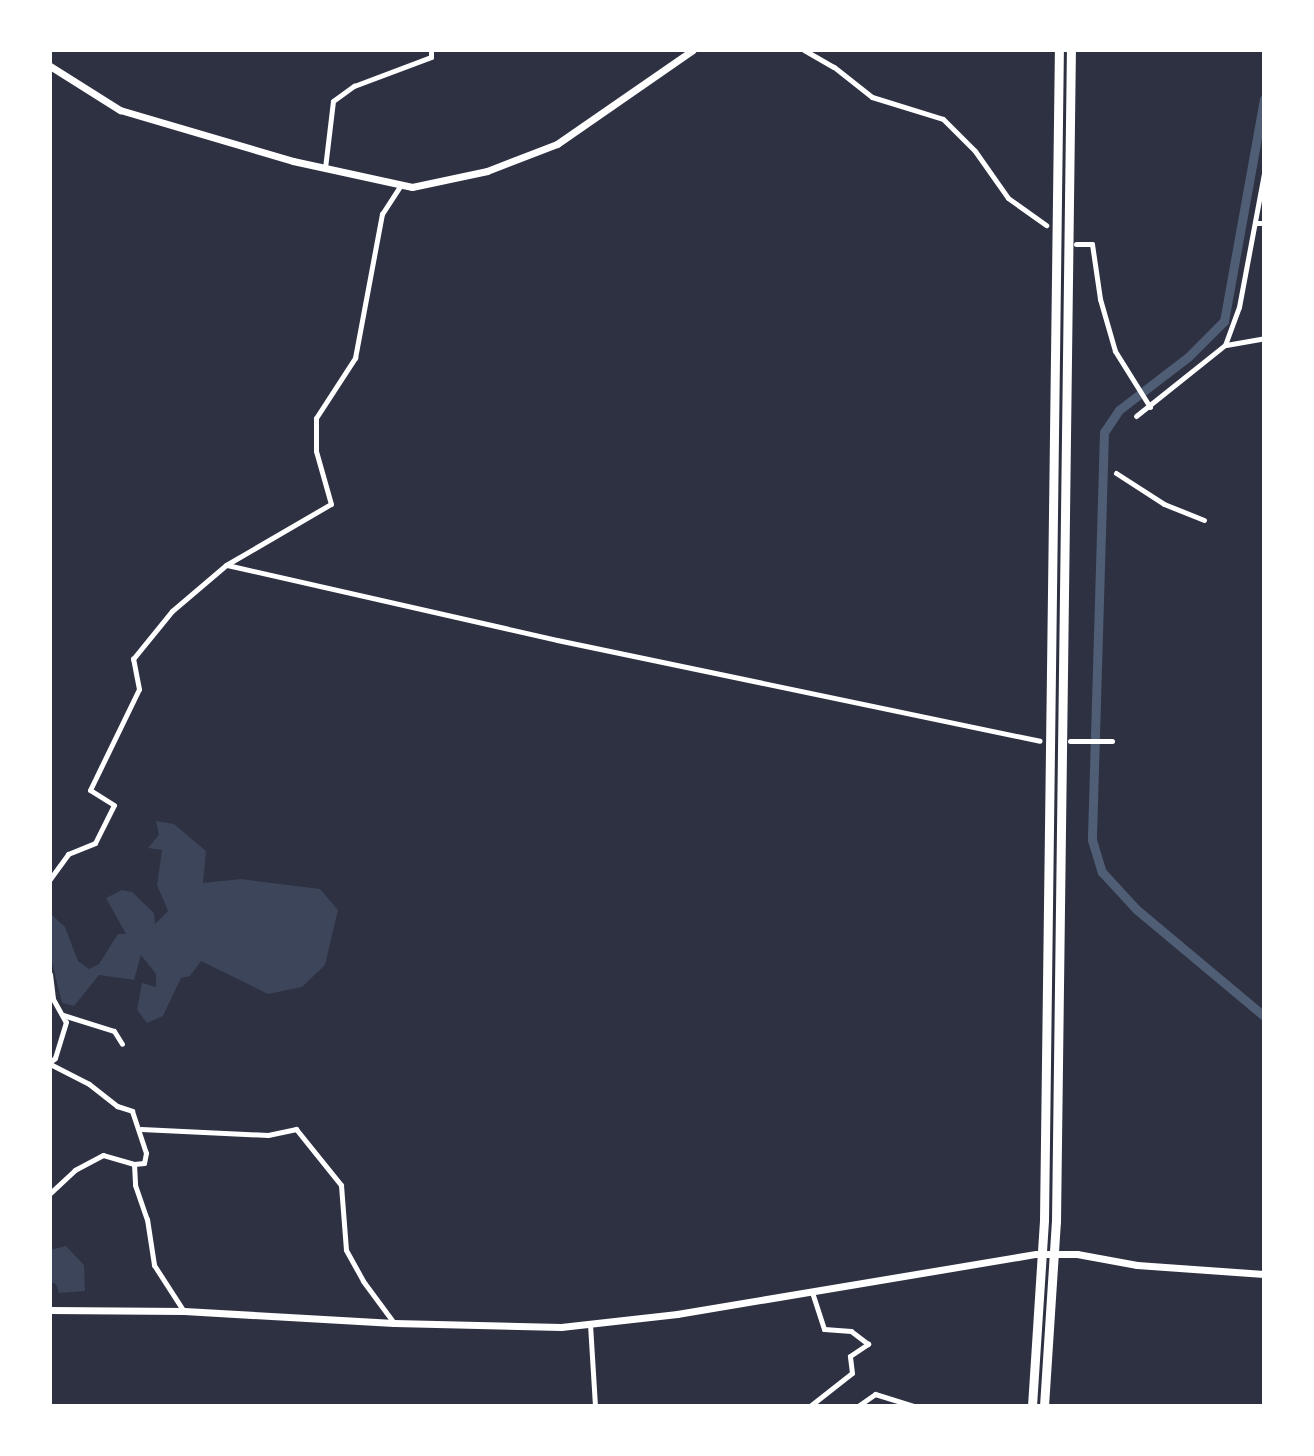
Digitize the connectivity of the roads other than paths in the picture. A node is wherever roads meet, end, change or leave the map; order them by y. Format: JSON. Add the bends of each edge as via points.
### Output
{"nodes":[{"id":1,"x":431,"y":50,"type":"edge"},
{"id":2,"x":693,"y":50,"type":"edge"},
{"id":3,"x":804,"y":50,"type":"edge"},
{"id":4,"x":1059,"y":50,"type":"edge"},
{"id":5,"x":1071,"y":50,"type":"edge"},
{"id":6,"x":50,"y":66,"type":"edge"},
{"id":7,"x":325,"y":168,"type":"junction"},
{"id":8,"x":1264,"y":173,"type":"edge"},
{"id":9,"x":401,"y":185,"type":"junction"},
{"id":10,"x":1255,"y":223,"type":"junction"},
{"id":11,"x":1264,"y":223,"type":"edge"},
{"id":12,"x":1046,"y":225,"type":"dead end"},
{"id":13,"x":1076,"y":244,"type":"dead end"},
{"id":14,"x":1264,"y":338,"type":"edge"},
{"id":15,"x":1225,"y":345,"type":"junction"},
{"id":16,"x":1148,"y":404,"type":"junction"},
{"id":17,"x":1136,"y":416,"type":"dead end"},
{"id":18,"x":1116,"y":473,"type":"dead end"},
{"id":19,"x":1204,"y":520,"type":"dead end"},
{"id":20,"x":226,"y":565,"type":"junction"},
{"id":21,"x":1040,"y":741,"type":"dead end"},
{"id":22,"x":1070,"y":741,"type":"dead end"},
{"id":23,"x":1110,"y":741,"type":"dead end"},
{"id":24,"x":50,"y":879,"type":"edge"},
{"id":25,"x":50,"y":974,"type":"edge"},
{"id":26,"x":62,"y":1015,"type":"junction"},
{"id":27,"x":122,"y":1044,"type":"dead end"},
{"id":28,"x":50,"y":1063,"type":"edge"},
{"id":29,"x":141,"y":1129,"type":"junction"},
{"id":30,"x":134,"y":1164,"type":"junction"},
{"id":31,"x":50,"y":1193,"type":"edge"},
{"id":32,"x":1264,"y":1274,"type":"edge"},
{"id":33,"x":812,"y":1291,"type":"junction"},
{"id":34,"x":50,"y":1310,"type":"edge"},
{"id":35,"x":184,"y":1311,"type":"junction"},
{"id":36,"x":394,"y":1323,"type":"junction"},
{"id":37,"x":590,"y":1324,"type":"junction"},
{"id":38,"x":595,"y":1406,"type":"edge"},
{"id":39,"x":810,"y":1406,"type":"edge"},
{"id":40,"x":858,"y":1406,"type":"edge"},
{"id":41,"x":914,"y":1406,"type":"edge"},
{"id":42,"x":1032,"y":1406,"type":"edge"},
{"id":43,"x":1044,"y":1406,"type":"edge"}],
"edges":[{"from":1,"to":7,"type":"street","via":[[431,57],[354,86],[333,101]]},
{"from":2,"to":9,"type":"street","via":[[557,144],[487,171]]},
{"from":3,"to":12,"type":"street","via":[[872,97],[943,119],[975,151],[1008,198]]},
{"from":4,"to":42,"type":"highway","via":[[1044,1220]]},
{"from":5,"to":43,"type":"highway","via":[[1056,1222]]},
{"from":6,"to":7,"type":"street","via":[[120,110]]},
{"from":7,"to":9,"type":"street"},
{"from":8,"to":10,"type":"street"},
{"from":9,"to":20,"type":"street","via":[[382,214],[355,358],[316,418],[316,451],[331,504]]},
{"from":10,"to":11,"type":"street"},
{"from":10,"to":15,"type":"street","via":[[1239,307]]},
{"from":13,"to":16,"type":"street","via":[[1092,244],[1115,351]]},
{"from":14,"to":15,"type":"street"},
{"from":15,"to":16,"type":"street"},
{"from":16,"to":17,"type":"street"},
{"from":18,"to":19,"type":"street","via":[[1164,504]]},
{"from":20,"to":21,"type":"street"},
{"from":20,"to":24,"type":"street","via":[[172,611],[133,659],[139,689],[90,790],[114,805],[95,843],[68,854]]},
{"from":22,"to":23,"type":"street"},
{"from":25,"to":26,"type":"street","via":[[53,999]]},
{"from":26,"to":27,"type":"street","via":[[114,1031]]},
{"from":26,"to":28,"type":"street","via":[[66,1022]]},
{"from":28,"to":29,"type":"street","via":[[132,1111]]},
{"from":29,"to":30,"type":"street","via":[[144,1163]]},
{"from":29,"to":36,"type":"street","via":[[268,1135],[296,1129],[341,1185],[346,1250]]},
{"from":30,"to":31,"type":"street","via":[[103,1155],[75,1170]]},
{"from":30,"to":35,"type":"street","via":[[154,1265]]},
{"from":32,"to":33,"type":"street","via":[[1036,1254]]},
{"from":33,"to":37,"type":"street"},
{"from":33,"to":39,"type":"street","via":[[824,1329],[851,1331],[868,1344],[850,1356],[852,1373]]},
{"from":34,"to":35,"type":"street"},
{"from":35,"to":36,"type":"street"},
{"from":36,"to":37,"type":"street"},
{"from":37,"to":38,"type":"street"},
{"from":40,"to":41,"type":"street","via":[[875,1394]]}]}
